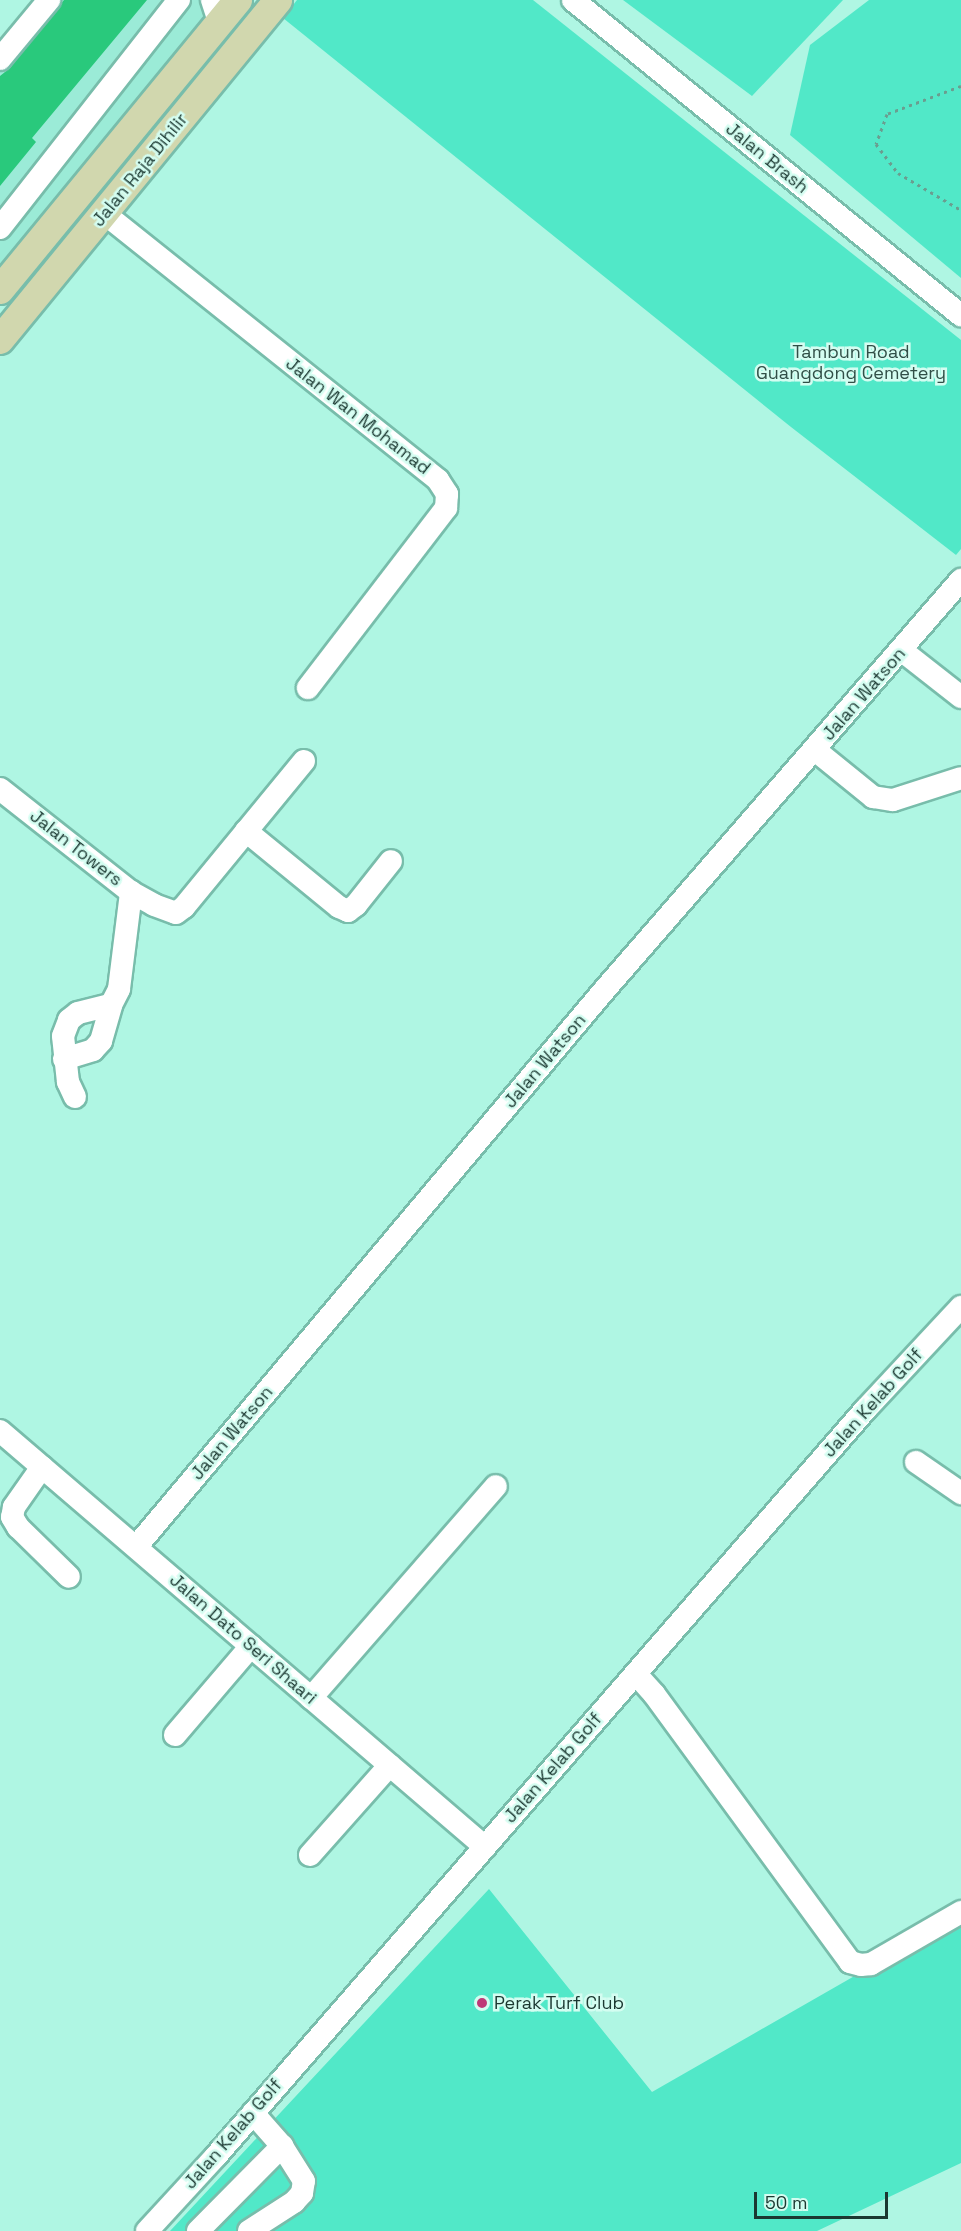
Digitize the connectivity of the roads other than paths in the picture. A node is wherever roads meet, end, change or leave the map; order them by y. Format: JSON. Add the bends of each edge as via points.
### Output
{"nodes":[{"id":1,"x":49,"y":0,"type":"edge"},
{"id":2,"x":179,"y":0,"type":"edge"},
{"id":3,"x":238,"y":0,"type":"edge"},
{"id":4,"x":278,"y":0,"type":"edge"},
{"id":5,"x":573,"y":0,"type":"edge"},
{"id":6,"x":216,"y":11,"type":"edge"},
{"id":7,"x":0,"y":59,"type":"edge"},
{"id":8,"x":105,"y":214,"type":"junction"},
{"id":9,"x":0,"y":228,"type":"edge"},
{"id":10,"x":0,"y":290,"type":"edge"},
{"id":11,"x":961,"y":315,"type":"edge"},
{"id":12,"x":0,"y":340,"type":"edge"},
{"id":13,"x":961,"y":580,"type":"edge"},
{"id":14,"x":901,"y":650,"type":"junction"},
{"id":15,"x":308,"y":688,"type":"dead end"},
{"id":16,"x":961,"y":697,"type":"edge"},
{"id":17,"x":815,"y":750,"type":"junction"},
{"id":18,"x":304,"y":761,"type":"dead end"},
{"id":19,"x":961,"y":778,"type":"edge"},
{"id":20,"x":0,"y":789,"type":"edge"},
{"id":21,"x":246,"y":831,"type":"junction"},
{"id":22,"x":391,"y":861,"type":"dead end"},
{"id":23,"x":131,"y":892,"type":"junction"},
{"id":24,"x":111,"y":1005,"type":"junction"},
{"id":25,"x":64,"y":1059,"type":"junction"},
{"id":26,"x":75,"y":1097,"type":"dead end"},
{"id":27,"x":961,"y":1307,"type":"edge"},
{"id":28,"x":0,"y":1431,"type":"edge"},
{"id":29,"x":916,"y":1462,"type":"dead end"},
{"id":30,"x":42,"y":1467,"type":"junction"},
{"id":31,"x":496,"y":1486,"type":"dead end"},
{"id":32,"x":961,"y":1493,"type":"edge"},
{"id":33,"x":136,"y":1547,"type":"junction"},
{"id":34,"x":69,"y":1577,"type":"dead end"},
{"id":35,"x":251,"y":1646,"type":"junction"},
{"id":36,"x":636,"y":1674,"type":"junction"},
{"id":37,"x":311,"y":1698,"type":"junction"},
{"id":38,"x":175,"y":1735,"type":"dead end"},
{"id":39,"x":390,"y":1765,"type":"junction"},
{"id":40,"x":485,"y":1847,"type":"junction"},
{"id":41,"x":310,"y":1855,"type":"dead end"},
{"id":42,"x":961,"y":1912,"type":"edge"},
{"id":43,"x":253,"y":2113,"type":"junction"},
{"id":44,"x":282,"y":2146,"type":"junction"},
{"id":45,"x":147,"y":2231,"type":"edge"},
{"id":46,"x":198,"y":2231,"type":"edge"},
{"id":47,"x":249,"y":2231,"type":"edge"}],
"edges":[{"from":1,"to":7,"type":"street"},
{"from":2,"to":9,"type":"street"},
{"from":3,"to":6,"type":"main road","name":"Jalan Raja Dihilir"},
{"from":4,"to":8,"type":"main road","name":"Jalan Raja Dihilir"},
{"from":5,"to":11,"type":"street","name":"Jalan Brash"},
{"from":6,"to":10,"type":"main road","name":"Jalan Raja Dihilir"},
{"from":8,"to":12,"type":"main road","name":"Jalan Raja Dihilir"},
{"from":8,"to":15,"type":"street","name":"Jalan Wan Mohamad","via":[[438,480],[447,494],[446,508]]},
{"from":13,"to":14,"type":"street","name":"Jalan Watson"},
{"from":14,"to":16,"type":"street"},
{"from":14,"to":17,"type":"street","name":"Jalan Watson"},
{"from":17,"to":19,"type":"street","via":[[873,797],[893,800]]},
{"from":17,"to":33,"type":"street","name":"Jalan Watson","via":[[594,1003]]},
{"from":18,"to":21,"type":"street"},
{"from":20,"to":23,"type":"street","name":"Jalan Towers"},
{"from":21,"to":22,"type":"street","via":[[339,907],[348,910]]},
{"from":21,"to":23,"type":"street","via":[[176,913]]},
{"from":23,"to":24,"type":"street","name":"Jalan Towers","via":[[119,989]]},
{"from":24,"to":25,"type":"street","name":"Jalan Towers","via":[[100,1041],[93,1050]]},
{"from":24,"to":25,"type":"street","via":[[78,1013],[69,1020],[63,1036]]},
{"from":25,"to":26,"type":"street"},
{"from":27,"to":36,"type":"street","name":"Jalan Kelab Golf","via":[[865,1410]]},
{"from":28,"to":30,"type":"street","name":"Jalan Dato Seri Shaari"},
{"from":29,"to":32,"type":"street"},
{"from":30,"to":33,"type":"street","name":"Jalan Dato Seri Shaari"},
{"from":30,"to":34,"type":"street","via":[[14,1507],[12,1517]]},
{"from":31,"to":37,"type":"street"},
{"from":33,"to":35,"type":"street","name":"Jalan Dato Seri Shaari"},
{"from":35,"to":37,"type":"street","name":"Jalan Dato Seri Shaari"},
{"from":35,"to":38,"type":"street"},
{"from":36,"to":40,"type":"street","name":"Jalan Kelab Golf"},
{"from":36,"to":42,"type":"street","via":[[850,1962],[871,1964]]},
{"from":37,"to":39,"type":"street","name":"Jalan Dato Seri Shaari"},
{"from":39,"to":40,"type":"street","name":"Jalan Dato Seri Shaari"},
{"from":39,"to":41,"type":"street"},
{"from":40,"to":43,"type":"street","name":"Jalan Kelab Golf"},
{"from":43,"to":44,"type":"street"},
{"from":43,"to":45,"type":"street","name":"Jalan Kelab Golf"},
{"from":44,"to":46,"type":"street"},
{"from":44,"to":47,"type":"street","via":[[304,2181],[302,2193]]}]}
